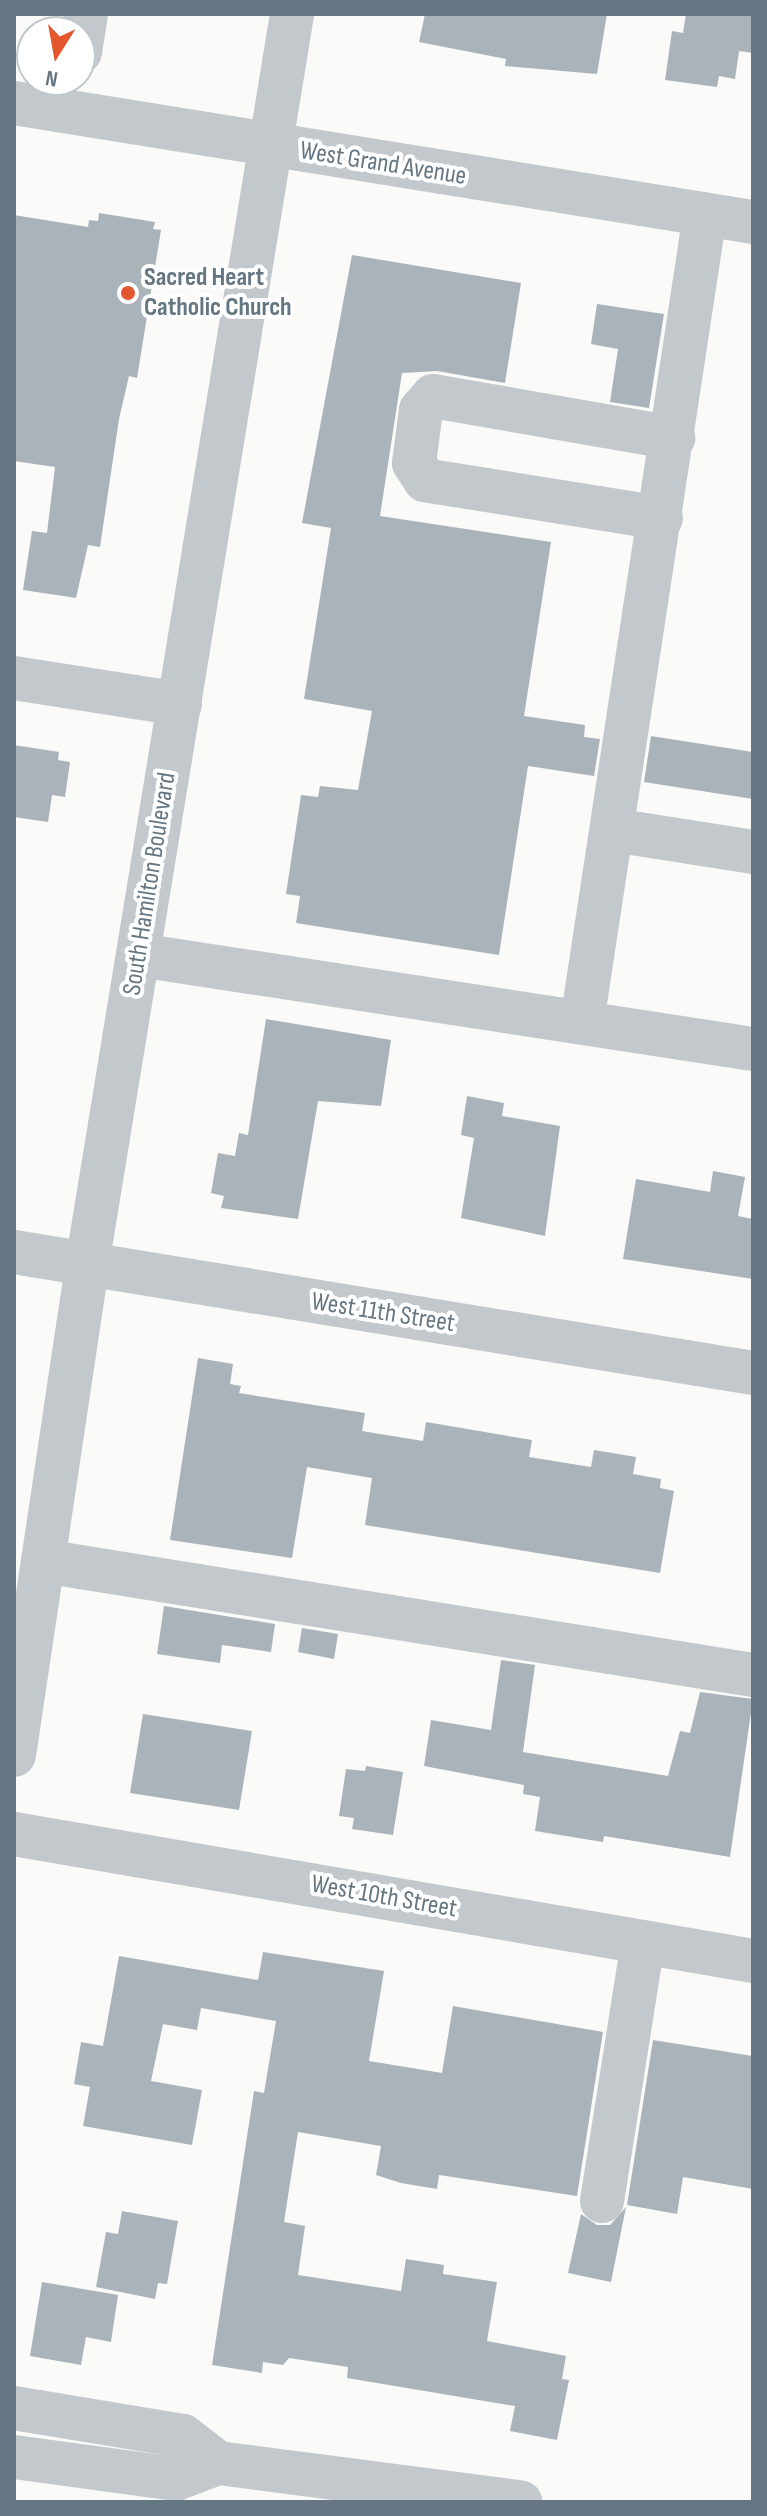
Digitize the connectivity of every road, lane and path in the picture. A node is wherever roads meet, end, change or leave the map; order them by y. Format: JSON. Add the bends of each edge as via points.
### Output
{"nodes":[{"id":1,"x":292,"y":14,"type":"edge"},
{"id":2,"x":73,"y":96,"type":"edge"},
{"id":3,"x":14,"y":103,"type":"edge"},
{"id":4,"x":270,"y":146,"type":"junction"},
{"id":5,"x":705,"y":214,"type":"junction"},
{"id":6,"x":753,"y":222,"type":"edge"},
{"id":7,"x":673,"y":438,"type":"junction"},
{"id":8,"x":661,"y":518,"type":"junction"},
{"id":9,"x":14,"y":678,"type":"edge"},
{"id":10,"x":180,"y":704,"type":"junction"},
{"id":11,"x":613,"y":830,"type":"junction"},
{"id":12,"x":753,"y":852,"type":"edge"},
{"id":13,"x":139,"y":955,"type":"junction"},
{"id":14,"x":582,"y":1022,"type":"junction"},
{"id":15,"x":753,"y":1049,"type":"edge"},
{"id":16,"x":14,"y":1252,"type":"edge"},
{"id":17,"x":87,"y":1265,"type":"junction"},
{"id":18,"x":753,"y":1373,"type":"edge"},
{"id":19,"x":43,"y":1561,"type":"junction"},
{"id":20,"x":753,"y":1675,"type":"edge"},
{"id":21,"x":14,"y":1755,"type":"edge"},
{"id":22,"x":14,"y":1834,"type":"edge"},
{"id":23,"x":643,"y":1942,"type":"junction"},
{"id":24,"x":753,"y":1961,"type":"edge"},
{"id":25,"x":602,"y":2201,"type":"dead end"},
{"id":26,"x":14,"y":2408,"type":"edge"},
{"id":27,"x":14,"y":2457,"type":"edge"},
{"id":28,"x":218,"y":2463,"type":"junction"},
{"id":29,"x":308,"y":2489,"type":"edge"},
{"id":30,"x":520,"y":2502,"type":"edge"}],
"edges":[{"from":1,"to":4,"type":"street","name":"South Hamilton Boulevard"},
{"from":2,"to":3,"type":"street","name":"West Grand Avenue"},
{"from":2,"to":4,"type":"street","name":"West Grand Avenue"},
{"from":4,"to":5,"type":"street","name":"West Grand Avenue"},
{"from":4,"to":10,"type":"street","name":"South Hamilton Boulevard"},
{"from":5,"to":6,"type":"street","name":"West Grand Avenue"},
{"from":5,"to":7,"type":"street"},
{"from":7,"to":8,"type":"street"},
{"from":7,"to":8,"type":"street","via":[[433,396],[421,410],[414,463],[425,480]]},
{"from":8,"to":11,"type":"street"},
{"from":9,"to":10,"type":"street"},
{"from":10,"to":13,"type":"street","name":"South Hamilton Boulevard"},
{"from":11,"to":12,"type":"street"},
{"from":11,"to":14,"type":"street"},
{"from":13,"to":14,"type":"street"},
{"from":13,"to":17,"type":"street","name":"South Hamilton Boulevard"},
{"from":14,"to":15,"type":"street"},
{"from":16,"to":17,"type":"street","name":"West 11th Street"},
{"from":17,"to":18,"type":"street","name":"West 11th Street"},
{"from":17,"to":19,"type":"street","name":"South Hamilton Boulevard"},
{"from":19,"to":20,"type":"street"},
{"from":19,"to":21,"type":"street","name":"South Hamilton Boulevard"},
{"from":22,"to":23,"type":"street","name":"West 10th Street"},
{"from":23,"to":24,"type":"street","name":"West 10th Street"},
{"from":23,"to":25,"type":"street"},
{"from":26,"to":28,"type":"street","via":[[183,2436]]},
{"from":27,"to":28,"type":"street","via":[[176,2479]]},
{"from":28,"to":29,"type":"street"},
{"from":29,"to":30,"type":"street"}]}
